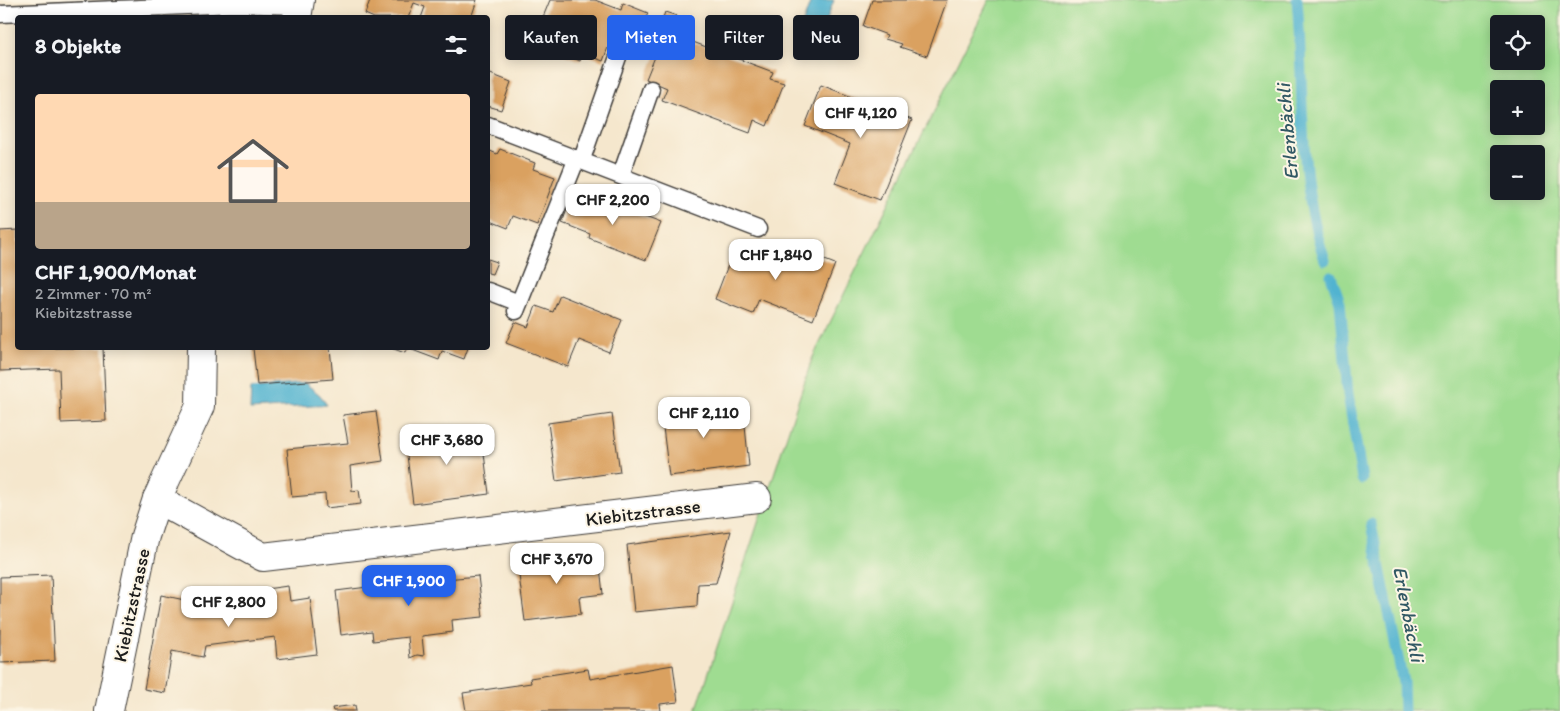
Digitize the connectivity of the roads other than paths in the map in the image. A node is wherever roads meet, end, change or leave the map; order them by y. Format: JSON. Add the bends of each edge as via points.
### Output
{"nodes":[{"id":1,"x":82,"y":6,"type":"edge"},
{"id":2,"x":298,"y":8,"type":"edge"},
{"id":3,"x":0,"y":14,"type":"edge"},
{"id":4,"x":617,"y":60,"type":"edge"},
{"id":5,"x":651,"y":89,"type":"dead end"},
{"id":6,"x":490,"y":126,"type":"edge"},
{"id":7,"x":579,"y":158,"type":"junction"},
{"id":8,"x":621,"y":175,"type":"junction"},
{"id":9,"x":758,"y":229,"type":"dead end"},
{"id":10,"x":490,"y":292,"type":"edge"},
{"id":11,"x":201,"y":350,"type":"edge"},
{"id":12,"x":757,"y":498,"type":"dead end"},
{"id":13,"x":157,"y":499,"type":"junction"},
{"id":14,"x":109,"y":711,"type":"edge"}],
"edges":[{"from":1,"to":2,"type":"lane","via":[[235,4]]},
{"from":1,"to":3,"type":"lane"},
{"from":4,"to":7,"type":"lane"},
{"from":5,"to":8,"type":"lane"},
{"from":6,"to":7,"type":"lane"},
{"from":7,"to":8,"type":"lane"},
{"from":7,"to":10,"type":"lane","via":[[517,307]]},
{"from":8,"to":9,"type":"lane"},
{"from":11,"to":13,"type":"street","name":"Kiebitzstrasse","via":[[200,406]]},
{"from":12,"to":13,"type":"street","name":"Kiebitzstrasse","via":[[263,557]]},
{"from":13,"to":14,"type":"street","name":"Kiebitzstrasse","via":[[145,536]]}]}
